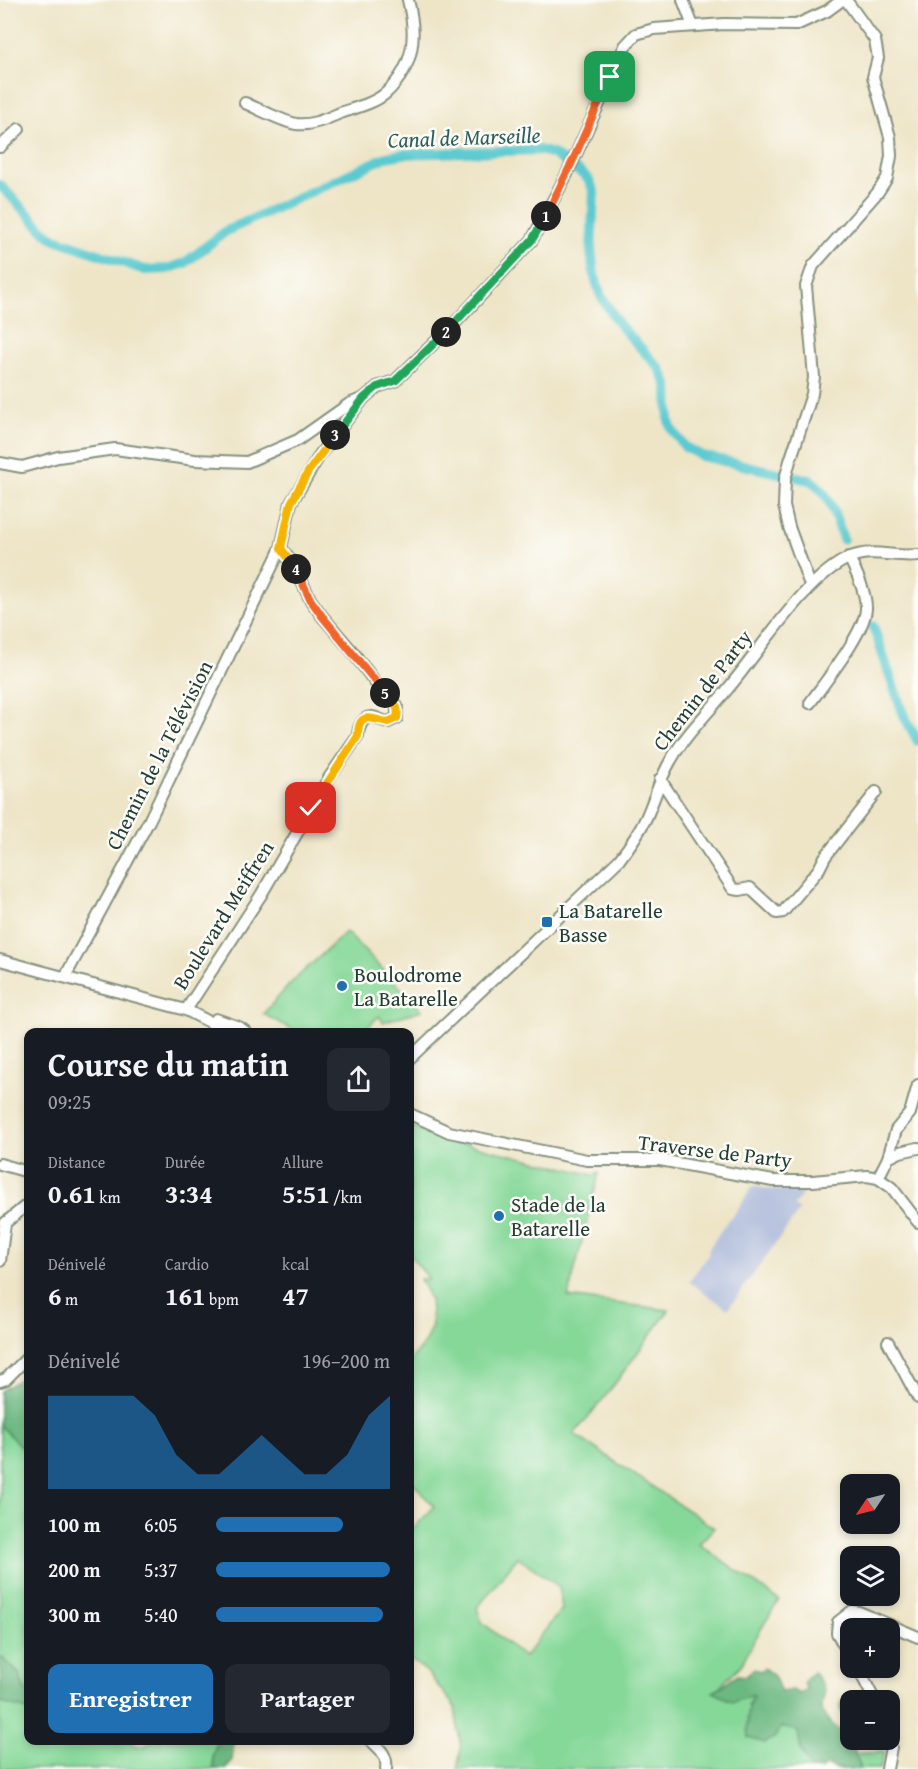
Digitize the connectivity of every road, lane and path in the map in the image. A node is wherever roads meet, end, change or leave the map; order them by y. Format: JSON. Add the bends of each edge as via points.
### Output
{"nodes":[{"id":1,"x":408,"y":0,"type":"edge"},
{"id":2,"x":683,"y":0,"type":"edge"},
{"id":3,"x":844,"y":0,"type":"edge"},
{"id":4,"x":693,"y":26,"type":"junction"},
{"id":5,"x":245,"y":103,"type":"dead end"},
{"id":6,"x":19,"y":129,"type":"dead end"},
{"id":7,"x":0,"y":147,"type":"edge"},
{"id":8,"x":364,"y":398,"type":"junction"},
{"id":9,"x":0,"y":463,"type":"edge"},
{"id":10,"x":281,"y":548,"type":"junction"},
{"id":11,"x":918,"y":555,"type":"edge"},
{"id":12,"x":846,"y":559,"type":"junction"},
{"id":13,"x":810,"y":585,"type":"junction"},
{"id":14,"x":810,"y":703,"type":"dead end"},
{"id":15,"x":660,"y":779,"type":"junction"},
{"id":16,"x":876,"y":792,"type":"dead end"},
{"id":17,"x":0,"y":960,"type":"edge"},
{"id":18,"x":65,"y":977,"type":"junction"},
{"id":19,"x":186,"y":1010,"type":"junction"},
{"id":20,"x":198,"y":1015,"type":"junction"},
{"id":21,"x":222,"y":1028,"type":"edge"},
{"id":22,"x":240,"y":1028,"type":"edge"},
{"id":23,"x":414,"y":1054,"type":"edge"},
{"id":24,"x":918,"y":1085,"type":"edge"},
{"id":25,"x":414,"y":1116,"type":"edge"},
{"id":26,"x":918,"y":1148,"type":"edge"},
{"id":27,"x":888,"y":1158,"type":"junction"},
{"id":28,"x":0,"y":1164,"type":"edge"},
{"id":29,"x":24,"y":1171,"type":"edge"},
{"id":30,"x":878,"y":1178,"type":"junction"},
{"id":31,"x":24,"y":1207,"type":"edge"},
{"id":32,"x":918,"y":1222,"type":"edge"},
{"id":33,"x":0,"y":1261,"type":"edge"},
{"id":34,"x":888,"y":1342,"type":"dead end"},
{"id":35,"x":24,"y":1361,"type":"edge"},
{"id":36,"x":0,"y":1381,"type":"edge"},
{"id":37,"x":918,"y":1398,"type":"edge"},
{"id":38,"x":843,"y":1618,"type":"edge"},
{"id":39,"x":873,"y":1618,"type":"edge"},
{"id":40,"x":840,"y":1620,"type":"edge"},
{"id":41,"x":900,"y":1630,"type":"edge"},
{"id":42,"x":840,"y":1638,"type":"edge"},
{"id":43,"x":918,"y":1638,"type":"edge"},
{"id":44,"x":375,"y":1745,"type":"edge"},
{"id":45,"x":891,"y":1750,"type":"edge"},
{"id":46,"x":386,"y":1769,"type":"edge"},
{"id":47,"x":887,"y":1769,"type":"edge"}],
"edges":[{"from":1,"to":5,"type":"street","via":[[414,23],[413,46],[403,74],[385,94],[315,123],[296,124]]},
{"from":2,"to":4,"type":"street"},
{"from":3,"to":4,"type":"street","via":[[796,25]]},
{"from":3,"to":13,"type":"street","via":[[875,40],[878,58],[873,77],[890,137],[891,156],[887,178],[878,192],[813,266],[806,286],[814,376],[785,479],[784,506]]},
{"from":4,"to":8,"type":"street","via":[[636,34],[625,46],[567,174],[532,240],[395,381],[377,387]]},
{"from":6,"to":7,"type":"street"},
{"from":8,"to":9,"type":"street","via":[[298,440],[247,462],[195,460],[115,449],[22,466]]},
{"from":8,"to":10,"type":"street","name":"Chemin de la Télévision","via":[[321,453],[291,503]]},
{"from":10,"to":18,"type":"street","name":"Chemin de la Télévision","via":[[149,821]]},
{"from":10,"to":19,"type":"street","name":"Boulevard Meiffren","via":[[322,616],[399,711],[393,721],[366,718],[358,729],[358,736],[261,895]]},
{"from":11,"to":12,"type":"street","via":[[861,554]]},
{"from":12,"to":13,"type":"street","name":"Chemin de Party"},
{"from":12,"to":14,"type":"street","via":[[867,609],[845,655]]},
{"from":13,"to":15,"type":"street","name":"Chemin de Party","via":[[682,742]]},
{"from":15,"to":16,"type":"street","via":[[733,888],[750,888],[777,913],[783,912],[819,869]]},
{"from":15,"to":23,"type":"street","name":"Chemin de Party","via":[[646,818],[619,860]]},
{"from":17,"to":18,"type":"street"},
{"from":18,"to":19,"type":"street"},
{"from":19,"to":20,"type":"street"},
{"from":20,"to":21,"type":"street"},
{"from":20,"to":22,"type":"street"},
{"from":24,"to":27,"type":"street","via":[[910,1113],[896,1130]]},
{"from":25,"to":30,"type":"street","name":"Traverse de Party","via":[[449,1132],[587,1160],[660,1160],[773,1182]]},
{"from":26,"to":27,"type":"street"},
{"from":27,"to":30,"type":"street"},
{"from":28,"to":29,"type":"street"},
{"from":30,"to":32,"type":"street","via":[[892,1188]]},
{"from":31,"to":33,"type":"street","via":[[5,1222]]},
{"from":34,"to":37,"type":"street"},
{"from":35,"to":36,"type":"street"},
{"from":38,"to":39,"type":"street","via":[[852,1611]]},
{"from":40,"to":42,"type":"street"},
{"from":41,"to":43,"type":"street"},
{"from":44,"to":46,"type":"street","via":[[387,1761]]},
{"from":45,"to":47,"type":"street"}]}
